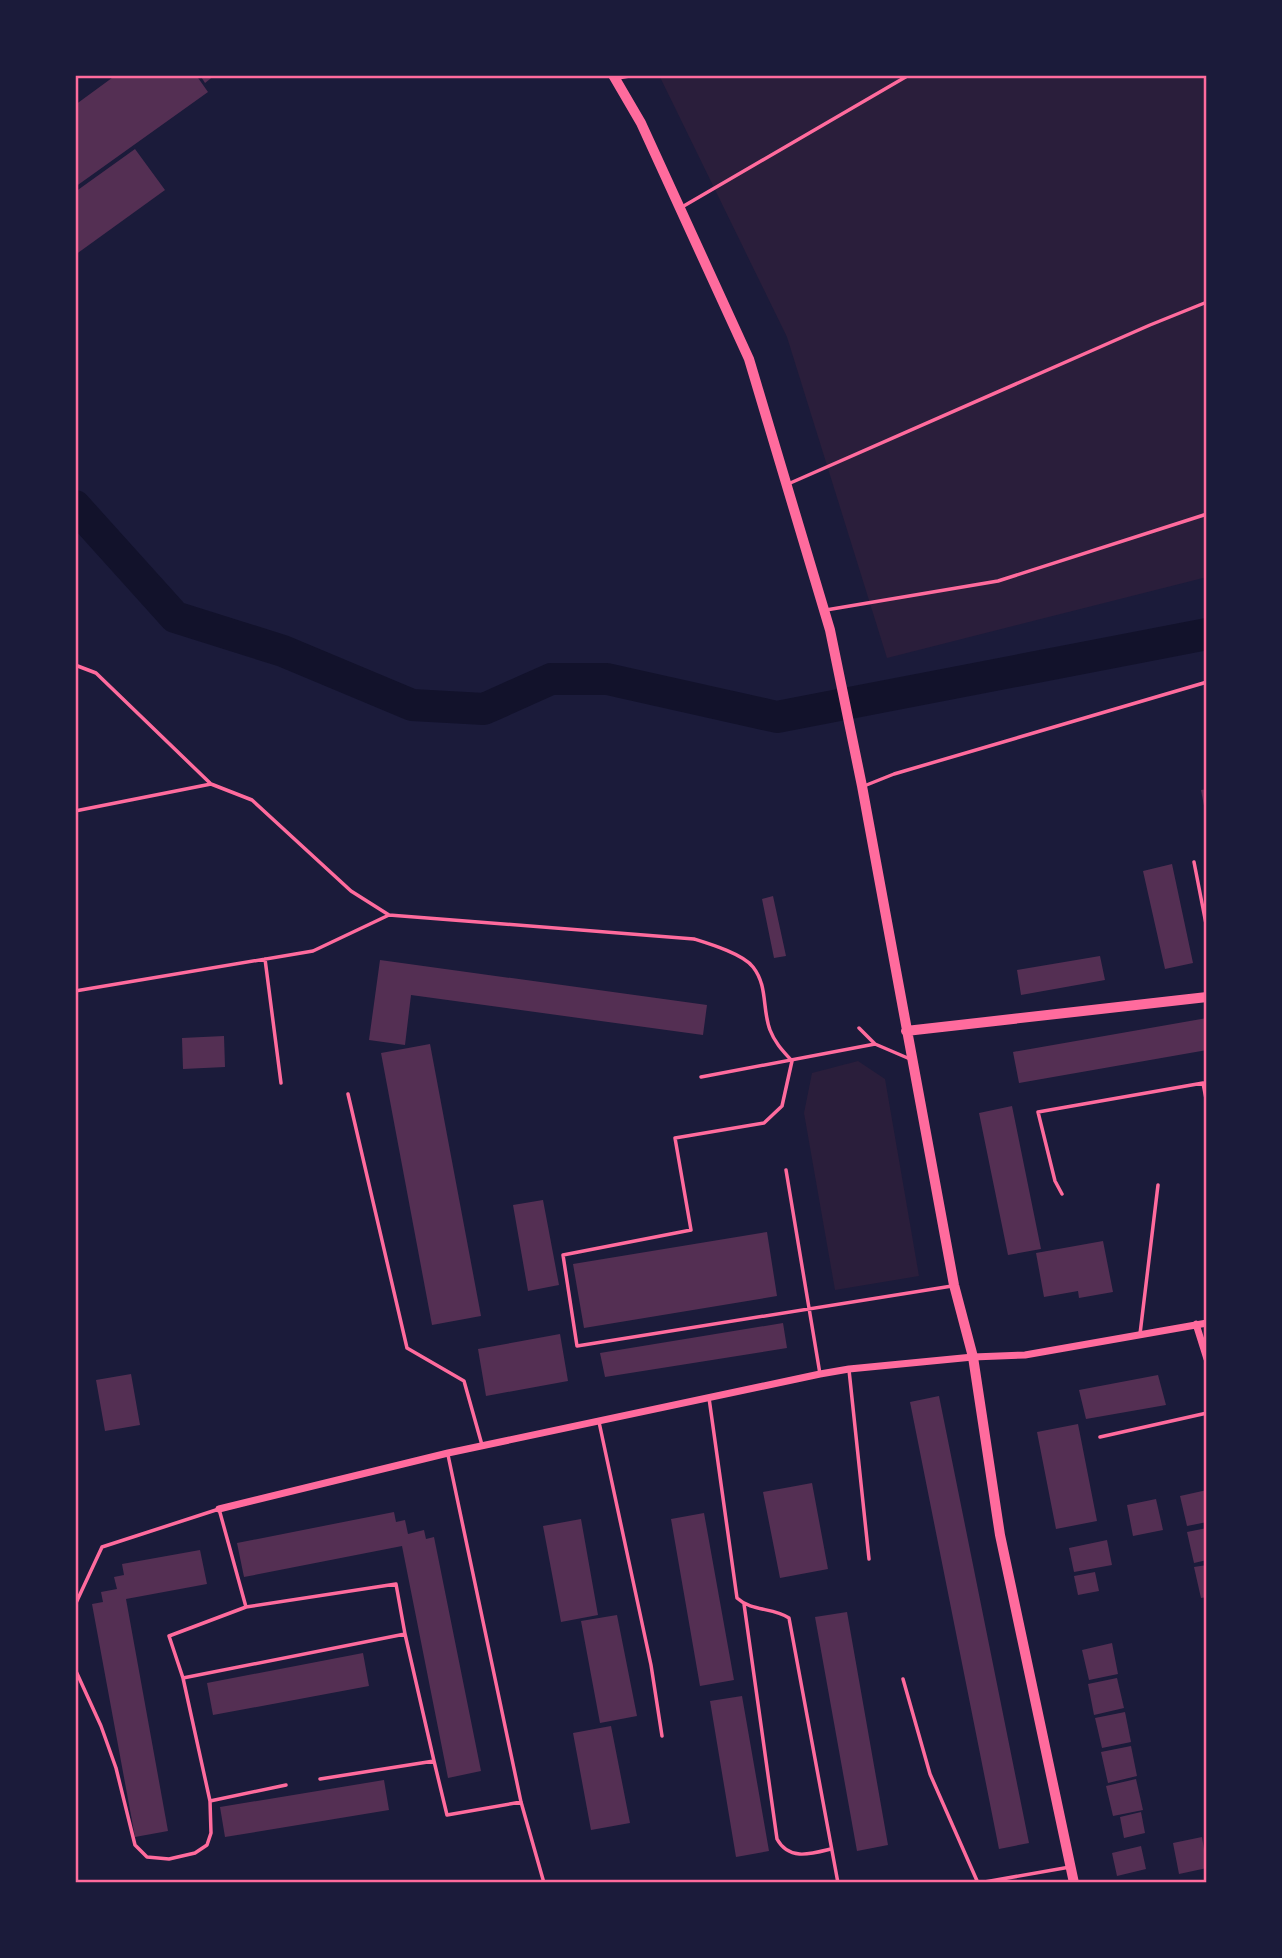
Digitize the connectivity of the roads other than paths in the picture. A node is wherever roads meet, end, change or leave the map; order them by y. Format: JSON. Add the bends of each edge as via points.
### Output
{"nodes":[{"id":1,"x":635,"y":75,"type":"edge"},
{"id":2,"x":909,"y":75,"type":"edge"},
{"id":3,"x":614,"y":77,"type":"edge"},
{"id":4,"x":680,"y":208,"type":"junction"},
{"id":5,"x":1207,"y":302,"type":"edge"},
{"id":6,"x":786,"y":485,"type":"junction"},
{"id":7,"x":1207,"y":514,"type":"edge"},
{"id":8,"x":824,"y":611,"type":"junction"},
{"id":9,"x":75,"y":665,"type":"edge"},
{"id":10,"x":1207,"y":682,"type":"edge"},
{"id":11,"x":211,"y":784,"type":"junction"},
{"id":12,"x":862,"y":786,"type":"junction"},
{"id":13,"x":75,"y":811,"type":"edge"},
{"id":14,"x":1194,"y":862,"type":"dead end"},
{"id":15,"x":388,"y":915,"type":"junction"},
{"id":16,"x":1207,"y":929,"type":"edge"},
{"id":17,"x":265,"y":959,"type":"junction"},
{"id":18,"x":75,"y":991,"type":"edge"},
{"id":19,"x":1207,"y":997,"type":"edge"},
{"id":20,"x":859,"y":1028,"type":"dead end"},
{"id":21,"x":906,"y":1031,"type":"junction"},
{"id":22,"x":875,"y":1044,"type":"junction"},
{"id":23,"x":912,"y":1059,"type":"junction"},
{"id":24,"x":792,"y":1061,"type":"junction"},
{"id":25,"x":701,"y":1077,"type":"dead end"},
{"id":26,"x":281,"y":1083,"type":"dead end"},
{"id":27,"x":1205,"y":1083,"type":"edge"},
{"id":28,"x":348,"y":1094,"type":"dead end"},
{"id":29,"x":1207,"y":1104,"type":"edge"},
{"id":30,"x":786,"y":1170,"type":"dead end"},
{"id":31,"x":1158,"y":1185,"type":"dead end"},
{"id":32,"x":1062,"y":1194,"type":"dead end"},
{"id":33,"x":954,"y":1285,"type":"junction"},
{"id":34,"x":809,"y":1308,"type":"junction"},
{"id":35,"x":1207,"y":1322,"type":"edge"},
{"id":36,"x":1196,"y":1324,"type":"junction"},
{"id":37,"x":1140,"y":1335,"type":"junction"},
{"id":38,"x":973,"y":1357,"type":"junction"},
{"id":39,"x":1207,"y":1359,"type":"edge"},
{"id":40,"x":849,"y":1369,"type":"junction"},
{"id":41,"x":820,"y":1374,"type":"junction"},
{"id":42,"x":709,"y":1398,"type":"junction"},
{"id":43,"x":1207,"y":1413,"type":"edge"},
{"id":44,"x":599,"y":1421,"type":"junction"},
{"id":45,"x":1100,"y":1437,"type":"dead end"},
{"id":46,"x":482,"y":1447,"type":"junction"},
{"id":47,"x":448,"y":1453,"type":"junction"},
{"id":48,"x":219,"y":1509,"type":"junction"},
{"id":49,"x":869,"y":1559,"type":"dead end"},
{"id":50,"x":744,"y":1604,"type":"junction"},
{"id":51,"x":75,"y":1605,"type":"edge"},
{"id":52,"x":246,"y":1607,"type":"junction"},
{"id":53,"x":405,"y":1634,"type":"junction"},
{"id":54,"x":75,"y":1669,"type":"edge"},
{"id":55,"x":183,"y":1678,"type":"junction"},
{"id":56,"x":903,"y":1679,"type":"dead end"},
{"id":57,"x":662,"y":1736,"type":"dead end"},
{"id":58,"x":434,"y":1761,"type":"junction"},
{"id":59,"x":320,"y":1779,"type":"dead end"},
{"id":60,"x":286,"y":1785,"type":"dead end"},
{"id":61,"x":210,"y":1801,"type":"junction"},
{"id":62,"x":520,"y":1802,"type":"junction"},
{"id":63,"x":832,"y":1849,"type":"junction"},
{"id":64,"x":1071,"y":1867,"type":"junction"},
{"id":65,"x":544,"y":1883,"type":"edge"},
{"id":66,"x":838,"y":1883,"type":"edge"},
{"id":67,"x":978,"y":1883,"type":"edge"},
{"id":68,"x":1074,"y":1883,"type":"edge"}],
"edges":[{"from":1,"to":3,"type":"lane"},
{"from":2,"to":4,"type":"lane"},
{"from":3,"to":4,"type":"street"},
{"from":4,"to":6,"type":"street","via":[[749,359]]},
{"from":5,"to":6,"type":"lane"},
{"from":6,"to":8,"type":"street"},
{"from":7,"to":8,"type":"lane","via":[[998,581]]},
{"from":8,"to":12,"type":"street"},
{"from":9,"to":11,"type":"lane","via":[[96,673]]},
{"from":10,"to":12,"type":"lane"},
{"from":11,"to":13,"type":"lane"},
{"from":11,"to":15,"type":"lane","via":[[252,800],[351,891]]},
{"from":12,"to":21,"type":"street"},
{"from":14,"to":16,"type":"lane"},
{"from":15,"to":17,"type":"lane","via":[[313,951]]},
{"from":15,"to":24,"type":"lane","via":[[694,939],[725,950],[752,965],[763,986],[769,1028]]},
{"from":17,"to":18,"type":"lane"},
{"from":17,"to":26,"type":"lane"},
{"from":19,"to":21,"type":"street"},
{"from":20,"to":22,"type":"lane"},
{"from":21,"to":23,"type":"street"},
{"from":22,"to":23,"type":"lane"},
{"from":22,"to":24,"type":"lane"},
{"from":23,"to":33,"type":"street"},
{"from":24,"to":25,"type":"lane"},
{"from":24,"to":34,"type":"lane","via":[[782,1106],[764,1123],[675,1138],[691,1230],[563,1255],[578,1346]]},
{"from":27,"to":29,"type":"lane"},
{"from":27,"to":32,"type":"lane","via":[[1038,1112]]},
{"from":28,"to":46,"type":"lane","via":[[407,1348],[464,1381]]},
{"from":30,"to":34,"type":"lane"},
{"from":31,"to":37,"type":"lane"},
{"from":33,"to":34,"type":"lane"},
{"from":33,"to":38,"type":"street"},
{"from":34,"to":41,"type":"lane"},
{"from":35,"to":36,"type":"street"},
{"from":36,"to":37,"type":"street"},
{"from":36,"to":39,"type":"street"},
{"from":37,"to":38,"type":"street","via":[[1025,1355]]},
{"from":38,"to":40,"type":"street"},
{"from":38,"to":64,"type":"street","via":[[1000,1535]]},
{"from":40,"to":41,"type":"street"},
{"from":40,"to":49,"type":"lane"},
{"from":41,"to":42,"type":"street"},
{"from":42,"to":44,"type":"street"},
{"from":42,"to":50,"type":"lane","via":[[737,1598]]},
{"from":43,"to":45,"type":"lane"},
{"from":44,"to":46,"type":"street"},
{"from":44,"to":57,"type":"lane"},
{"from":46,"to":47,"type":"street"},
{"from":47,"to":48,"type":"street"},
{"from":47,"to":62,"type":"lane"},
{"from":48,"to":51,"type":"lane","via":[[103,1547]]},
{"from":48,"to":52,"type":"lane"},
{"from":50,"to":63,"type":"lane","via":[[789,1618]]},
{"from":50,"to":63,"type":"lane","via":[[778,1839],[782,1848],[794,1854]]},
{"from":52,"to":53,"type":"lane","via":[[396,1584]]},
{"from":52,"to":55,"type":"lane","via":[[169,1636]]},
{"from":53,"to":55,"type":"lane"},
{"from":53,"to":58,"type":"lane"},
{"from":54,"to":61,"type":"lane","via":[[116,1768],[135,1845],[147,1857],[169,1859],[207,1845]]},
{"from":55,"to":61,"type":"lane"},
{"from":56,"to":67,"type":"lane","via":[[930,1774]]},
{"from":58,"to":59,"type":"lane"},
{"from":58,"to":62,"type":"lane","via":[[447,1815]]},
{"from":60,"to":61,"type":"lane"},
{"from":62,"to":65,"type":"lane"},
{"from":63,"to":66,"type":"lane"},
{"from":64,"to":67,"type":"lane"},
{"from":64,"to":68,"type":"street"}]}
